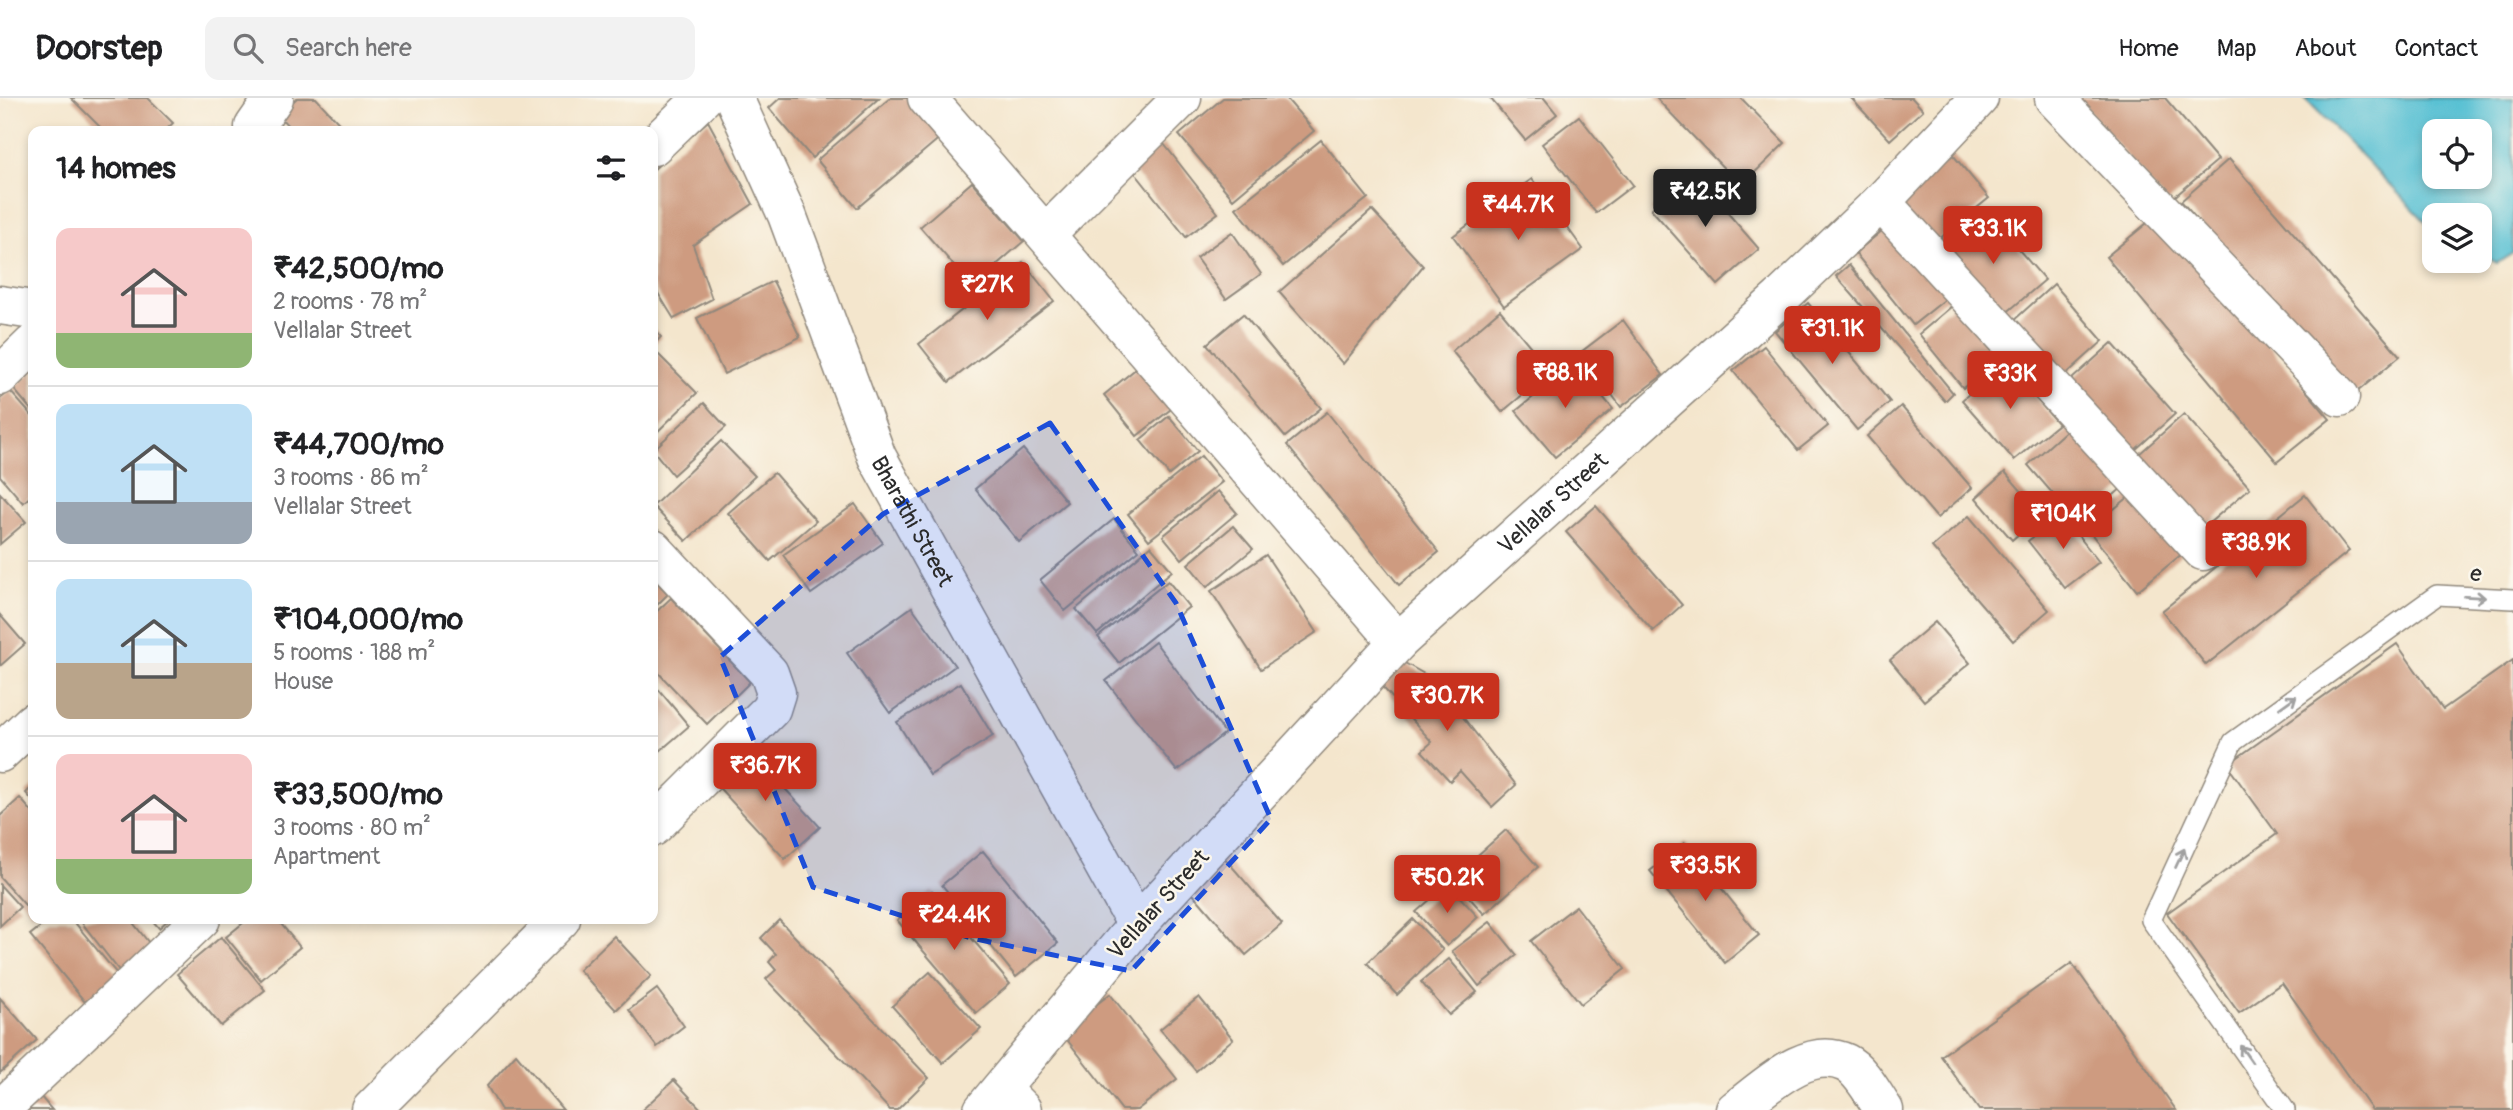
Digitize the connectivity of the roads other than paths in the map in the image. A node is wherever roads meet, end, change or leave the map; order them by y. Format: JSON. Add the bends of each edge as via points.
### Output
{"nodes":[{"id":1,"x":703,"y":98,"type":"edge"},
{"id":2,"x":734,"y":98,"type":"edge"},
{"id":3,"x":927,"y":98,"type":"edge"},
{"id":4,"x":1182,"y":98,"type":"edge"},
{"id":5,"x":1979,"y":98,"type":"edge"},
{"id":6,"x":2054,"y":98,"type":"edge"},
{"id":7,"x":658,"y":141,"type":"edge"},
{"id":8,"x":1888,"y":210,"type":"junction"},
{"id":9,"x":1046,"y":234,"type":"junction"},
{"id":10,"x":0,"y":305,"type":"edge"},
{"id":11,"x":28,"y":309,"type":"edge"},
{"id":12,"x":28,"y":349,"type":"edge"},
{"id":13,"x":0,"y":376,"type":"edge"},
{"id":14,"x":2340,"y":397,"type":"dead end"},
{"id":15,"x":2203,"y":551,"type":"dead end"},
{"id":16,"x":658,"y":554,"type":"edge"},
{"id":17,"x":2513,"y":599,"type":"edge"},
{"id":18,"x":1398,"y":642,"type":"junction"},
{"id":19,"x":28,"y":727,"type":"edge"},
{"id":20,"x":0,"y":753,"type":"edge"},
{"id":21,"x":658,"y":822,"type":"edge"},
{"id":22,"x":196,"y":924,"type":"edge"},
{"id":23,"x":556,"y":924,"type":"edge"},
{"id":24,"x":1137,"y":925,"type":"junction"},
{"id":25,"x":1002,"y":1103,"type":"edge"},
{"id":26,"x":0,"y":1110,"type":"edge"},
{"id":27,"x":370,"y":1110,"type":"edge"},
{"id":28,"x":1735,"y":1110,"type":"edge"},
{"id":29,"x":1884,"y":1110,"type":"edge"},
{"id":30,"x":2285,"y":1110,"type":"edge"}],
"edges":[{"from":1,"to":7,"type":"street"},
{"from":2,"to":24,"type":"street","name":"Bharathi Street","via":[[787,215],[877,457]]},
{"from":3,"to":9,"type":"street"},
{"from":4,"to":9,"type":"street"},
{"from":5,"to":8,"type":"street","name":"Vellalar Street"},
{"from":6,"to":14,"type":"street"},
{"from":8,"to":15,"type":"street"},
{"from":8,"to":18,"type":"street","name":"Vellalar Street","via":[[1780,298]]},
{"from":9,"to":18,"type":"street"},
{"from":10,"to":11,"type":"street"},
{"from":12,"to":13,"type":"street"},
{"from":16,"to":21,"type":"street","via":[[769,673],[776,693],[771,709]]},
{"from":30,"to":17,"type":"lane","name":"e","one_way":true,"via":[[2151,920],[2233,742],[2437,595]]},
{"from":18,"to":24,"type":"street","name":"Vellalar Street"},
{"from":19,"to":20,"type":"street"},
{"from":22,"to":26,"type":"street"},
{"from":23,"to":27,"type":"street"},
{"from":24,"to":25,"type":"street","name":"Vellalar Street"},
{"from":28,"to":29,"type":"street","via":[[1816,1058],[1846,1063]]}]}
